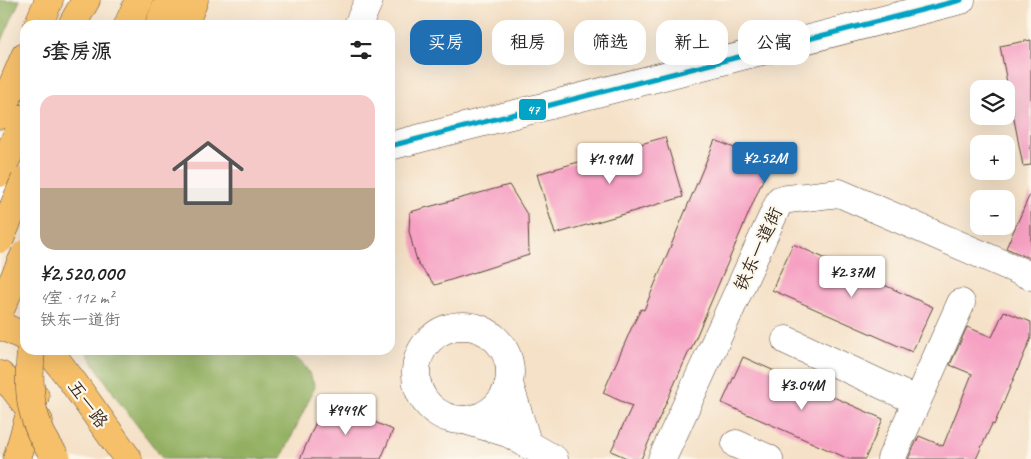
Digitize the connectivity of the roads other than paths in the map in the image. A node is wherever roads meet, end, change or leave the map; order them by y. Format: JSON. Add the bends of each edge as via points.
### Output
{"nodes":[{"id":1,"x":49,"y":0,"type":"edge"},
{"id":2,"x":86,"y":0,"type":"edge"},
{"id":3,"x":101,"y":0,"type":"edge"},
{"id":4,"x":139,"y":0,"type":"edge"},
{"id":5,"x":169,"y":0,"type":"edge"},
{"id":6,"x":194,"y":0,"type":"edge"},
{"id":7,"x":369,"y":0,"type":"edge"},
{"id":8,"x":961,"y":0,"type":"edge"},
{"id":9,"x":40,"y":20,"type":"edge"},
{"id":10,"x":75,"y":20,"type":"edge"},
{"id":11,"x":92,"y":20,"type":"edge"},
{"id":12,"x":130,"y":20,"type":"edge"},
{"id":13,"x":161,"y":20,"type":"edge"},
{"id":14,"x":186,"y":20,"type":"edge"},
{"id":15,"x":360,"y":20,"type":"edge"},
{"id":16,"x":20,"y":68,"type":"edge"},
{"id":17,"x":0,"y":114,"type":"edge"},
{"id":18,"x":20,"y":129,"type":"edge"},
{"id":19,"x":395,"y":145,"type":"edge"},
{"id":20,"x":0,"y":173,"type":"edge"},
{"id":21,"x":0,"y":186,"type":"edge"},
{"id":22,"x":20,"y":188,"type":"edge"},
{"id":23,"x":20,"y":192,"type":"edge"},
{"id":24,"x":0,"y":240,"type":"edge"},
{"id":25,"x":20,"y":258,"type":"edge"},
{"id":26,"x":20,"y":266,"type":"edge"},
{"id":27,"x":0,"y":269,"type":"edge"},
{"id":28,"x":1031,"y":276,"type":"edge"},
{"id":29,"x":961,"y":303,"type":"dead end"},
{"id":30,"x":0,"y":310,"type":"edge"},
{"id":31,"x":0,"y":325,"type":"edge"},
{"id":32,"x":20,"y":335,"type":"edge"},
{"id":33,"x":786,"y":340,"type":"dead end"},
{"id":34,"x":42,"y":355,"type":"edge"},
{"id":35,"x":43,"y":355,"type":"edge"},
{"id":36,"x":48,"y":355,"type":"edge"},
{"id":37,"x":0,"y":375,"type":"edge"},
{"id":38,"x":509,"y":384,"type":"junction"},
{"id":39,"x":917,"y":401,"type":"junction"},
{"id":40,"x":31,"y":409,"type":"junction"},
{"id":41,"x":465,"y":420,"type":"junction"},
{"id":42,"x":736,"y":444,"type":"dead end"},
{"id":43,"x":528,"y":445,"type":"junction"},
{"id":44,"x":17,"y":459,"type":"edge"},
{"id":45,"x":58,"y":459,"type":"edge"},
{"id":46,"x":67,"y":459,"type":"edge"},
{"id":47,"x":128,"y":459,"type":"edge"},
{"id":48,"x":554,"y":459,"type":"edge"},
{"id":49,"x":662,"y":459,"type":"edge"},
{"id":50,"x":769,"y":459,"type":"edge"},
{"id":51,"x":891,"y":459,"type":"edge"}],
"edges":[{"from":1,"to":9,"type":"main road"},
{"from":2,"to":10,"type":"main road"},
{"from":3,"to":11,"type":"main road"},
{"from":4,"to":12,"type":"main road"},
{"from":5,"to":13,"type":"main road"},
{"from":6,"to":14,"type":"main road"},
{"from":7,"to":15,"type":"street"},
{"from":8,"to":19,"type":"street"},
{"from":16,"to":17,"type":"main road"},
{"from":18,"to":20,"type":"main road"},
{"from":21,"to":22,"type":"street"},
{"from":23,"to":24,"type":"main road","bridge":true},
{"from":25,"to":27,"type":"main road"},
{"from":26,"to":30,"type":"main road","bridge":true},
{"from":28,"to":49,"type":"street","name":"铁东一道街","via":[[839,193],[780,200]]},
{"from":29,"to":39,"type":"street"},
{"from":31,"to":32,"type":"main road"},
{"from":33,"to":39,"type":"street"},
{"from":34,"to":45,"type":"main road","bridge":true,"via":[[28,385],[35,421]]},
{"from":35,"to":40,"type":"main road"},
{"from":36,"to":47,"type":"main road","name":"五一路","via":[[74,382]]},
{"from":37,"to":40,"type":"main road"},
{"from":38,"to":41,"type":"street","via":[[493,409],[480,417]]},
{"from":38,"to":41,"type":"street","via":[[510,369],[498,340],[469,326],[453,326],[438,332],[426,343],[419,357],[418,388],[436,412]]},
{"from":38,"to":43,"type":"street"},
{"from":39,"to":51,"type":"street"},
{"from":40,"to":44,"type":"main road"},
{"from":40,"to":46,"type":"main road"},
{"from":41,"to":43,"type":"street","via":[[508,432]]},
{"from":42,"to":50,"type":"street"},
{"from":43,"to":48,"type":"street"}]}
